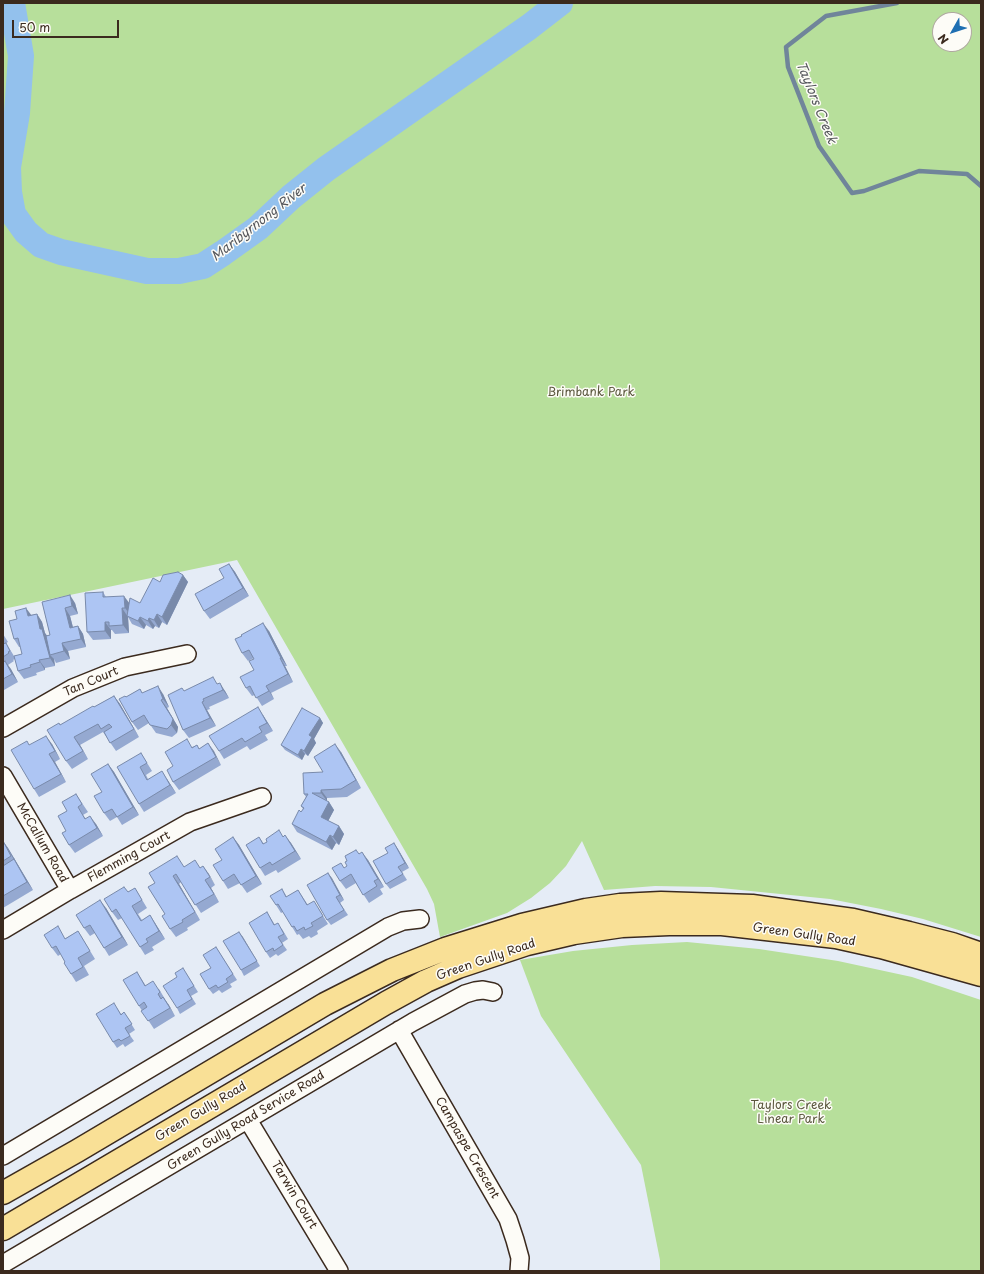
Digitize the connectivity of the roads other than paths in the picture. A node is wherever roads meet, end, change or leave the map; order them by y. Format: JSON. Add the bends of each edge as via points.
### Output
{"nodes":[{"id":1,"x":187,"y":654,"type":"dead end"},
{"id":2,"x":3,"y":728,"type":"edge"},
{"id":3,"x":3,"y":776,"type":"edge"},
{"id":4,"x":262,"y":797,"type":"dead end"},
{"id":5,"x":70,"y":890,"type":"junction"},
{"id":6,"x":420,"y":920,"type":"dead end"},
{"id":7,"x":3,"y":930,"type":"edge"},
{"id":8,"x":981,"y":954,"type":"edge"},
{"id":9,"x":981,"y":975,"type":"edge"},
{"id":10,"x":493,"y":992,"type":"dead end"},
{"id":11,"x":399,"y":1030,"type":"junction"},
{"id":12,"x":248,"y":1120,"type":"junction"},
{"id":13,"x":3,"y":1156,"type":"edge"},
{"id":14,"x":3,"y":1193,"type":"edge"},
{"id":15,"x":3,"y":1229,"type":"edge"},
{"id":16,"x":3,"y":1264,"type":"edge"},
{"id":17,"x":339,"y":1271,"type":"edge"},
{"id":18,"x":519,"y":1271,"type":"edge"}],
"edges":[{"from":1,"to":2,"type":"street","name":"Tan Court","via":[[125,667],[73,688]]},
{"from":3,"to":5,"type":"street","name":"McCallum Road"},
{"from":4,"to":5,"type":"street","name":"Flemming Court","via":[[190,822]]},
{"from":5,"to":7,"type":"street","name":"Flemming Court"},
{"from":6,"to":13,"type":"street","via":[[403,921],[388,927]]},
{"from":8,"to":14,"type":"main road","name":"Green Gully Road","via":[[952,944],[853,920],[752,906],[668,903],[620,906],[586,910],[522,925],[452,947],[392,970],[325,1004]]},
{"from":9,"to":15,"type":"main road","name":"Green Gully Road","via":[[836,937],[722,924],[622,926],[574,933],[527,944],[458,967],[386,1002]]},
{"from":10,"to":11,"type":"street","name":"Green Gully Road Service Road","via":[[475,990],[465,994]]},
{"from":11,"to":12,"type":"street","name":"Green Gully Road Service Road"},
{"from":11,"to":18,"type":"street","name":"Campaspe Crescent","via":[[508,1219],[520,1258]]},
{"from":12,"to":16,"type":"street","name":"Green Gully Road Service Road"},
{"from":12,"to":17,"type":"street","name":"Tarwin Court"}]}
